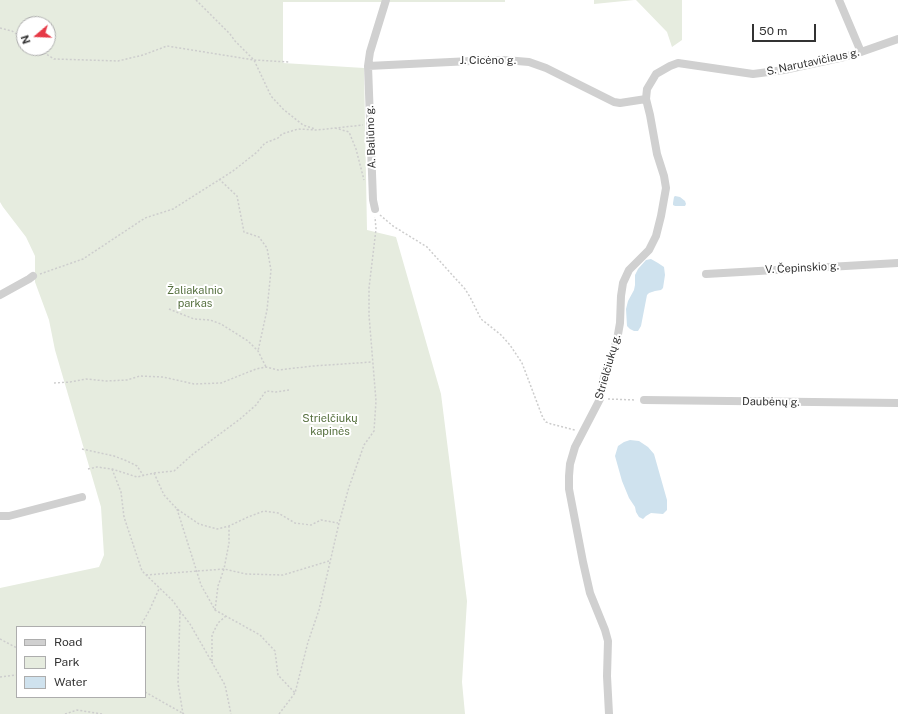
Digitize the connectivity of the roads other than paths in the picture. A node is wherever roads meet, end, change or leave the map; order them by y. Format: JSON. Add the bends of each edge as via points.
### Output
{"nodes":[{"id":1,"x":386,"y":0,"type":"edge"},
{"id":2,"x":839,"y":0,"type":"edge"},
{"id":3,"x":898,"y":39,"type":"edge"},
{"id":4,"x":861,"y":52,"type":"junction"},
{"id":5,"x":368,"y":66,"type":"junction"},
{"id":6,"x":646,"y":99,"type":"junction"},
{"id":7,"x":375,"y":209,"type":"road end"},
{"id":8,"x":898,"y":263,"type":"edge"},
{"id":9,"x":706,"y":274,"type":"dead end"},
{"id":10,"x":33,"y":276,"type":"road end"},
{"id":11,"x":0,"y":295,"type":"edge"},
{"id":12,"x":644,"y":400,"type":"road end"},
{"id":13,"x":898,"y":403,"type":"edge"},
{"id":14,"x":82,"y":497,"type":"dead end"},
{"id":15,"x":0,"y":516,"type":"edge"},
{"id":16,"x":609,"y":714,"type":"edge"}],
"edges":[{"from":1,"to":5,"type":"street","name":"A. Baliūno g."},
{"from":2,"to":4,"type":"street"},
{"from":3,"to":4,"type":"street","name":"S. Narutavičiaus g."},
{"from":4,"to":6,"type":"street","name":"S. Narutavičiaus g.","via":[[784,70],[753,74],[678,64],[656,74],[647,89]]},
{"from":5,"to":6,"type":"street","name":"J. Cicėno g.","via":[[504,60],[529,62],[614,102]]},
{"from":5,"to":7,"type":"street","name":"A. Baliūno g."},
{"from":6,"to":16,"type":"street","name":"Strielčiukų g.","via":[[666,188],[661,216],[649,250],[629,270],[623,283],[617,340],[604,377],[600,398],[575,447],[569,476],[575,526],[590,593],[608,641]]},
{"from":8,"to":9,"type":"street","name":"V. Čepinskio g."},
{"from":10,"to":11,"type":"street"},
{"from":12,"to":13,"type":"street","name":"Daubėnų g."},
{"from":14,"to":15,"type":"street","via":[[9,516]]}]}
